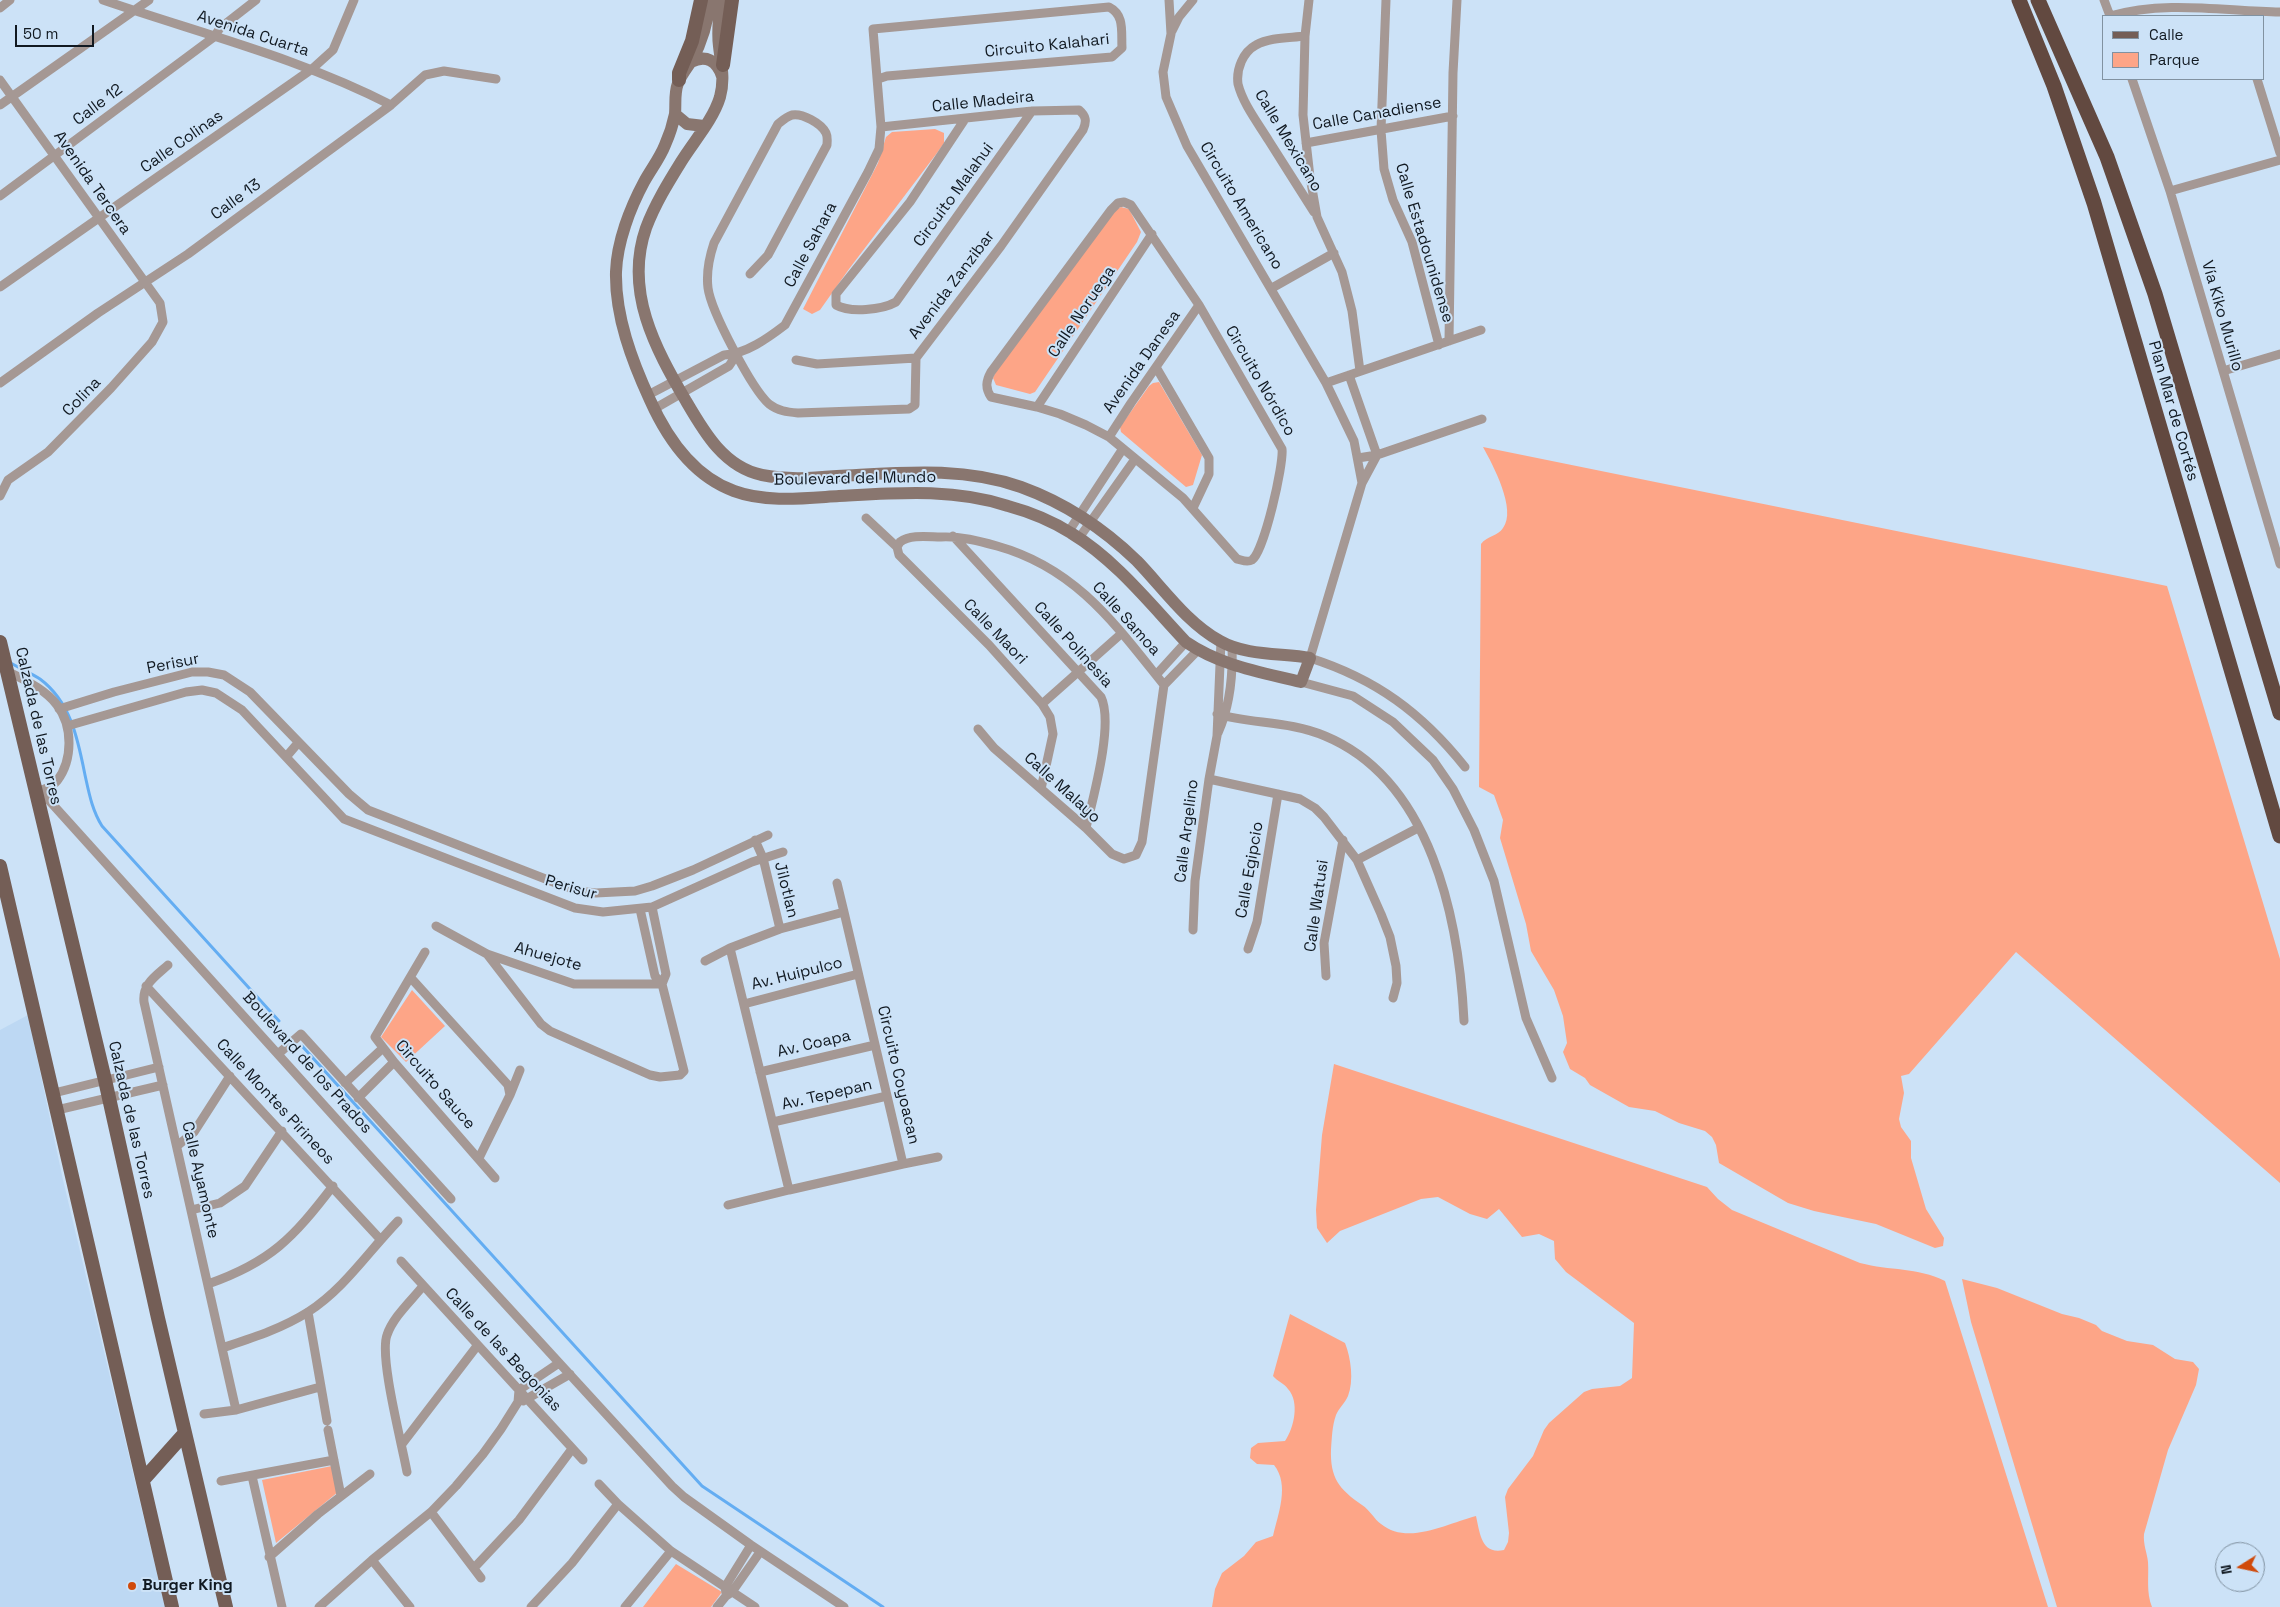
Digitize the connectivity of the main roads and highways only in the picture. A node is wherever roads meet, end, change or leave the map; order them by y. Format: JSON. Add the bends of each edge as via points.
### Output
{"nodes":[{"id":1,"x":701,"y":0,"type":"edge"},
{"id":2,"x":732,"y":0,"type":"edge"},
{"id":3,"x":2019,"y":0,"type":"edge"},
{"id":4,"x":2038,"y":0,"type":"edge"},
{"id":5,"x":723,"y":71,"type":"road end"},
{"id":6,"x":679,"y":80,"type":"road end"},
{"id":7,"x":1,"y":644,"type":"edge"},
{"id":8,"x":2280,"y":712,"type":"edge"},
{"id":9,"x":2280,"y":836,"type":"edge"},
{"id":10,"x":0,"y":866,"type":"edge"},
{"id":11,"x":185,"y":1433,"type":"junction"},
{"id":12,"x":142,"y":1480,"type":"junction"},
{"id":13,"x":172,"y":1607,"type":"edge"},
{"id":14,"x":226,"y":1607,"type":"edge"}],
"edges":[{"from":1,"to":6,"type":"main road","via":[[695,32]]},
{"from":2,"to":5,"type":"main road"},
{"from":3,"to":9,"type":"highway","name":"Plan Mar de Cortés","via":[[2054,86],[2094,203]]},
{"from":4,"to":8,"type":"highway","name":"Plan Mar de Cortés","via":[[2107,157],[2149,277]]},
{"from":7,"to":11,"type":"main road","name":"Calzada de las Torres","via":[[37,787]]},
{"from":10,"to":12,"type":"main road"},
{"from":11,"to":12,"type":"main road"},
{"from":11,"to":14,"type":"main road","name":"Calzada de las Torres"},
{"from":12,"to":13,"type":"main road"}]}
